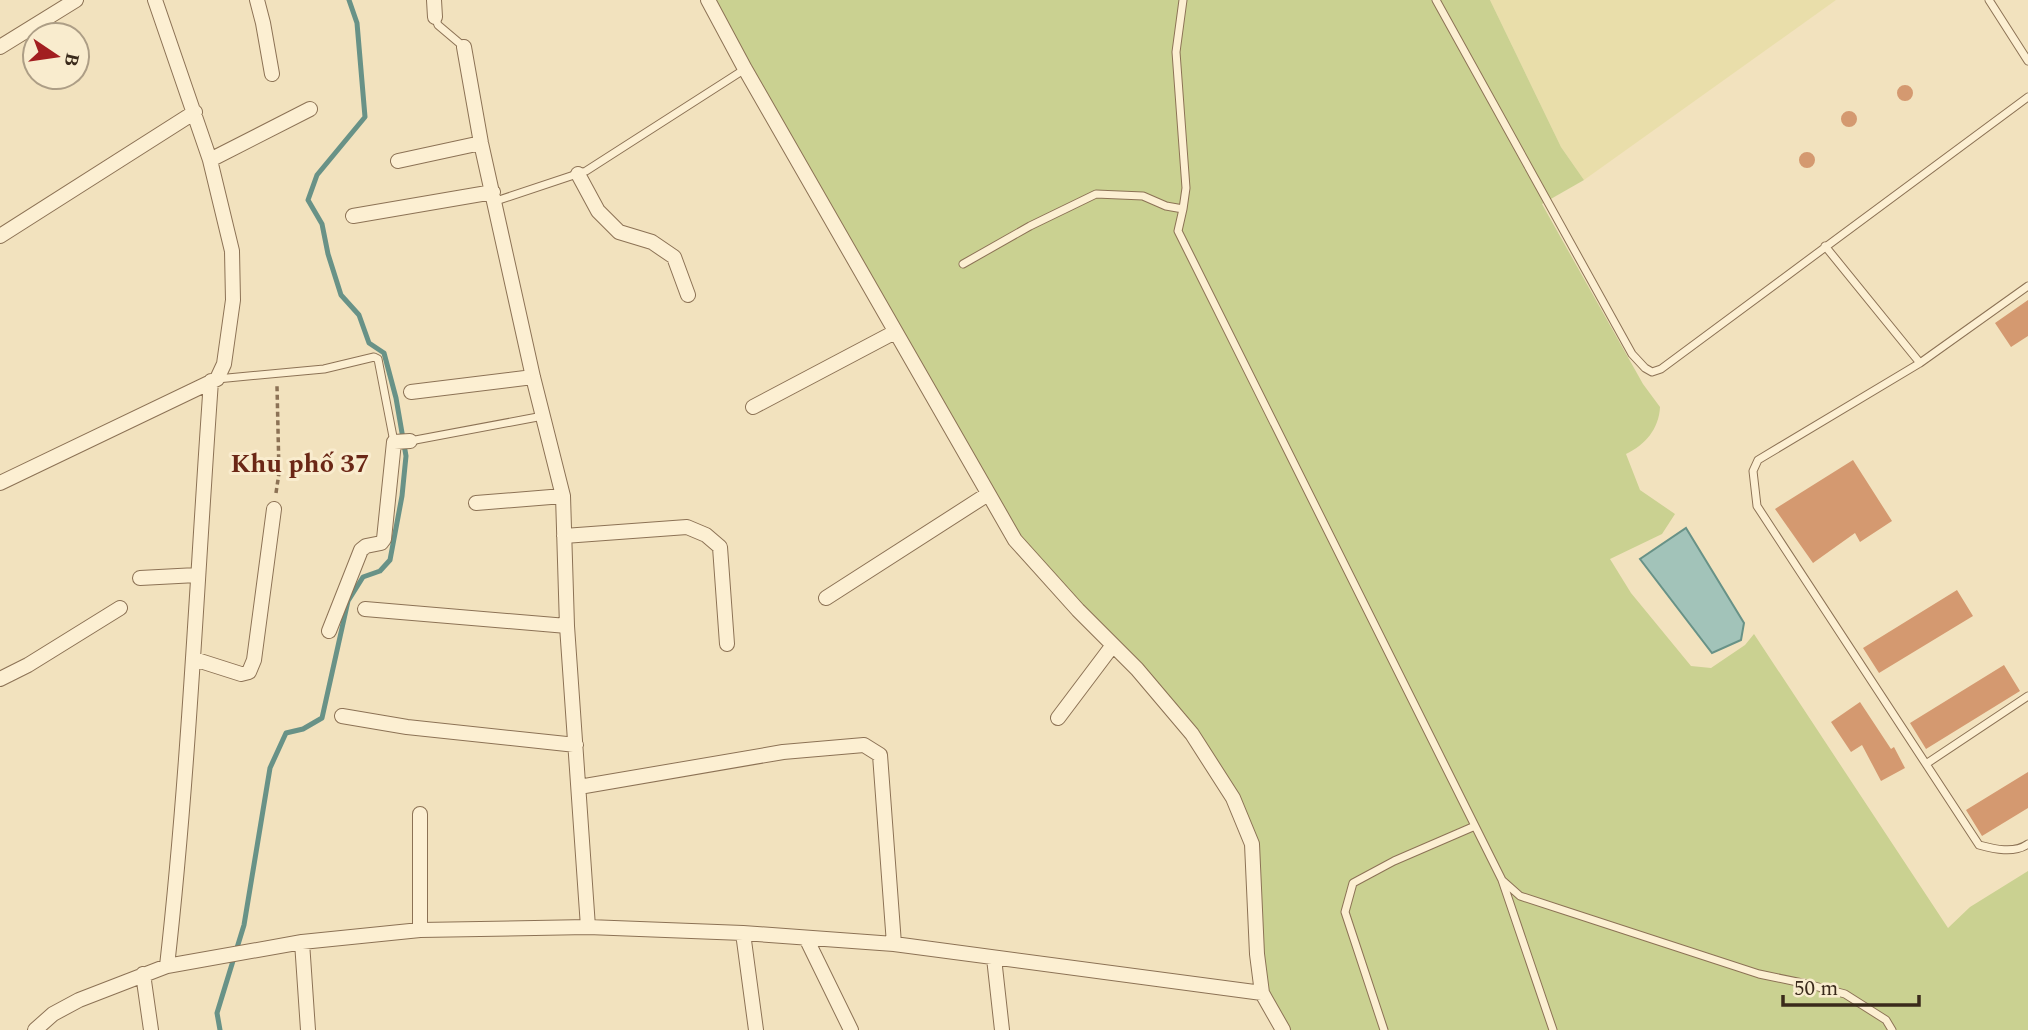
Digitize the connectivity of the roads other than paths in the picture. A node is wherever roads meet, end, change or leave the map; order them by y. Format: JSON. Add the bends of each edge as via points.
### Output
{"nodes":[{"id":1,"x":76,"y":0,"type":"edge"},
{"id":2,"x":155,"y":0,"type":"edge"},
{"id":3,"x":257,"y":0,"type":"edge"},
{"id":4,"x":434,"y":0,"type":"edge"},
{"id":5,"x":709,"y":0,"type":"edge"},
{"id":6,"x":1183,"y":0,"type":"edge"},
{"id":7,"x":1436,"y":0,"type":"edge"},
{"id":8,"x":1989,"y":0,"type":"edge"},
{"id":9,"x":435,"y":17,"type":"joint"},
{"id":10,"x":0,"y":47,"type":"edge"},
{"id":11,"x":464,"y":47,"type":"joint"},
{"id":12,"x":2028,"y":61,"type":"edge"},
{"id":13,"x":745,"y":69,"type":"junction"},
{"id":14,"x":272,"y":74,"type":"dead end"},
{"id":15,"x":2028,"y":97,"type":"edge"},
{"id":16,"x":310,"y":108,"type":"dead end"},
{"id":17,"x":195,"y":112,"type":"junction"},
{"id":18,"x":481,"y":144,"type":"junction"},
{"id":19,"x":210,"y":160,"type":"junction"},
{"id":20,"x":398,"y":161,"type":"dead end"},
{"id":21,"x":578,"y":174,"type":"junction"},
{"id":22,"x":495,"y":196,"type":"junction"},
{"id":23,"x":1183,"y":209,"type":"junction"},
{"id":24,"x":353,"y":216,"type":"dead end"},
{"id":25,"x":0,"y":236,"type":"edge"},
{"id":26,"x":1825,"y":246,"type":"junction"},
{"id":27,"x":962,"y":264,"type":"dead end"},
{"id":28,"x":2028,"y":286,"type":"edge"},
{"id":29,"x":688,"y":295,"type":"dead end"},
{"id":30,"x":895,"y":332,"type":"junction"},
{"id":31,"x":1920,"y":363,"type":"junction"},
{"id":32,"x":533,"y":377,"type":"junction"},
{"id":33,"x":214,"y":380,"type":"junction"},
{"id":34,"x":411,"y":392,"type":"dead end"},
{"id":35,"x":753,"y":407,"type":"dead end"},
{"id":36,"x":544,"y":415,"type":"junction"},
{"id":37,"x":410,"y":441,"type":"joint"},
{"id":38,"x":394,"y":442,"type":"junction"},
{"id":39,"x":0,"y":483,"type":"edge"},
{"id":40,"x":988,"y":494,"type":"junction"},
{"id":41,"x":563,"y":496,"type":"junction"},
{"id":42,"x":476,"y":503,"type":"dead end"},
{"id":43,"x":274,"y":509,"type":"road end"},
{"id":44,"x":564,"y":536,"type":"junction"},
{"id":45,"x":197,"y":575,"type":"junction"},
{"id":46,"x":140,"y":578,"type":"dead end"},
{"id":47,"x":826,"y":598,"type":"dead end"},
{"id":48,"x":120,"y":608,"type":"dead end"},
{"id":49,"x":365,"y":609,"type":"dead end"},
{"id":50,"x":567,"y":626,"type":"junction"},
{"id":51,"x":329,"y":631,"type":"dead end"},
{"id":52,"x":727,"y":645,"type":"dead end"},
{"id":53,"x":1113,"y":645,"type":"junction"},
{"id":54,"x":194,"y":659,"type":"junction"},
{"id":55,"x":0,"y":679,"type":"edge"},
{"id":56,"x":2028,"y":696,"type":"edge"},
{"id":57,"x":342,"y":716,"type":"dead end"},
{"id":58,"x":1058,"y":718,"type":"dead end"},
{"id":59,"x":576,"y":745,"type":"junction"},
{"id":60,"x":1926,"y":764,"type":"junction"},
{"id":61,"x":579,"y":787,"type":"junction"},
{"id":62,"x":420,"y":814,"type":"dead end"},
{"id":63,"x":1475,"y":827,"type":"junction"},
{"id":64,"x":2028,"y":844,"type":"edge"},
{"id":65,"x":1502,"y":880,"type":"junction"},
{"id":66,"x":588,"y":927,"type":"junction"},
{"id":67,"x":419,"y":930,"type":"junction"},
{"id":68,"x":743,"y":933,"type":"junction"},
{"id":69,"x":807,"y":940,"type":"junction"},
{"id":70,"x":302,"y":942,"type":"junction"},
{"id":71,"x":894,"y":944,"type":"junction"},
{"id":72,"x":994,"y":958,"type":"junction"},
{"id":73,"x":167,"y":966,"type":"junction"},
{"id":74,"x":143,"y":974,"type":"junction"},
{"id":75,"x":1262,"y":993,"type":"junction"},
{"id":76,"x":35,"y":1030,"type":"edge"},
{"id":77,"x":151,"y":1030,"type":"edge"},
{"id":78,"x":307,"y":1030,"type":"edge"},
{"id":79,"x":756,"y":1030,"type":"edge"},
{"id":80,"x":851,"y":1030,"type":"edge"},
{"id":81,"x":1002,"y":1030,"type":"edge"},
{"id":82,"x":1283,"y":1030,"type":"edge"},
{"id":83,"x":1384,"y":1030,"type":"edge"},
{"id":84,"x":1553,"y":1030,"type":"edge"},
{"id":85,"x":1892,"y":1030,"type":"edge"}],
"edges":[{"from":1,"to":10,"type":"street"},
{"from":2,"to":17,"type":"street"},
{"from":3,"to":14,"type":"street"},
{"from":4,"to":9,"type":"street"},
{"from":5,"to":13,"type":"street"},
{"from":6,"to":23,"type":"lane","via":[[1176,52],[1186,188]]},
{"from":7,"to":26,"type":"lane","via":[[1632,354],[1645,368],[1652,372],[1661,369]]},
{"from":8,"to":12,"type":"lane"},
{"from":9,"to":11,"type":"lane","via":[[438,26]]},
{"from":11,"to":18,"type":"street"},
{"from":13,"to":21,"type":"lane"},
{"from":13,"to":30,"type":"street"},
{"from":15,"to":26,"type":"lane"},
{"from":16,"to":19,"type":"street"},
{"from":17,"to":19,"type":"street"},
{"from":17,"to":25,"type":"street"},
{"from":18,"to":20,"type":"street"},
{"from":18,"to":22,"type":"street"},
{"from":19,"to":33,"type":"street","via":[[232,251],[233,300],[224,364]]},
{"from":21,"to":22,"type":"lane"},
{"from":21,"to":29,"type":"street","via":[[598,211],[619,232],[652,242],[674,257]]},
{"from":22,"to":24,"type":"street"},
{"from":22,"to":32,"type":"street"},
{"from":23,"to":27,"type":"lane","via":[[1143,197],[1096,194]]},
{"from":23,"to":63,"type":"lane","via":[[1178,231]]},
{"from":26,"to":31,"type":"lane"},
{"from":28,"to":31,"type":"lane"},
{"from":30,"to":35,"type":"street"},
{"from":30,"to":40,"type":"street"},
{"from":31,"to":60,"type":"lane","via":[[1758,460],[1753,471],[1757,506]]},
{"from":32,"to":34,"type":"street"},
{"from":32,"to":36,"type":"street"},
{"from":33,"to":38,"type":"lane","via":[[324,369],[369,356],[378,359]]},
{"from":33,"to":39,"type":"street"},
{"from":33,"to":45,"type":"street"},
{"from":36,"to":37,"type":"lane"},
{"from":36,"to":41,"type":"street"},
{"from":37,"to":38,"type":"street"},
{"from":38,"to":51,"type":"street","via":[[384,539],[361,550]]},
{"from":40,"to":47,"type":"street"},
{"from":40,"to":53,"type":"street","via":[[1015,540]]},
{"from":41,"to":42,"type":"street"},
{"from":41,"to":44,"type":"street"},
{"from":43,"to":54,"type":"street","via":[[249,672],[241,674]]},
{"from":44,"to":50,"type":"street"},
{"from":44,"to":52,"type":"street","via":[[687,527],[706,535],[720,547]]},
{"from":45,"to":46,"type":"street"},
{"from":45,"to":54,"type":"street"},
{"from":48,"to":55,"type":"street"},
{"from":49,"to":50,"type":"street"},
{"from":50,"to":59,"type":"street"},
{"from":53,"to":58,"type":"street"},
{"from":53,"to":75,"type":"street","via":[[1192,734],[1233,797],[1252,845]]},
{"from":54,"to":73,"type":"street"},
{"from":56,"to":60,"type":"lane"},
{"from":57,"to":59,"type":"street"},
{"from":59,"to":61,"type":"street"},
{"from":60,"to":64,"type":"lane","via":[[1979,845],[1997,850]]},
{"from":61,"to":66,"type":"street"},
{"from":61,"to":71,"type":"street","via":[[783,752],[864,745],[880,754]]},
{"from":62,"to":67,"type":"street"},
{"from":63,"to":65,"type":"lane"},
{"from":63,"to":83,"type":"lane","via":[[1353,883],[1345,912]]},
{"from":65,"to":84,"type":"lane"},
{"from":65,"to":85,"type":"lane","via":[[1520,895],[1566,911],[1759,974],[1845,994],[1886,1020]]},
{"from":66,"to":67,"type":"street"},
{"from":66,"to":68,"type":"street"},
{"from":67,"to":70,"type":"street"},
{"from":68,"to":69,"type":"street"},
{"from":68,"to":79,"type":"street"},
{"from":69,"to":71,"type":"street"},
{"from":69,"to":80,"type":"street"},
{"from":70,"to":73,"type":"street"},
{"from":70,"to":78,"type":"street"},
{"from":71,"to":72,"type":"street"},
{"from":72,"to":75,"type":"street"},
{"from":72,"to":81,"type":"street"},
{"from":73,"to":74,"type":"street"},
{"from":74,"to":76,"type":"street","via":[[79,1000]]},
{"from":74,"to":77,"type":"street"},
{"from":75,"to":82,"type":"street"}]}
